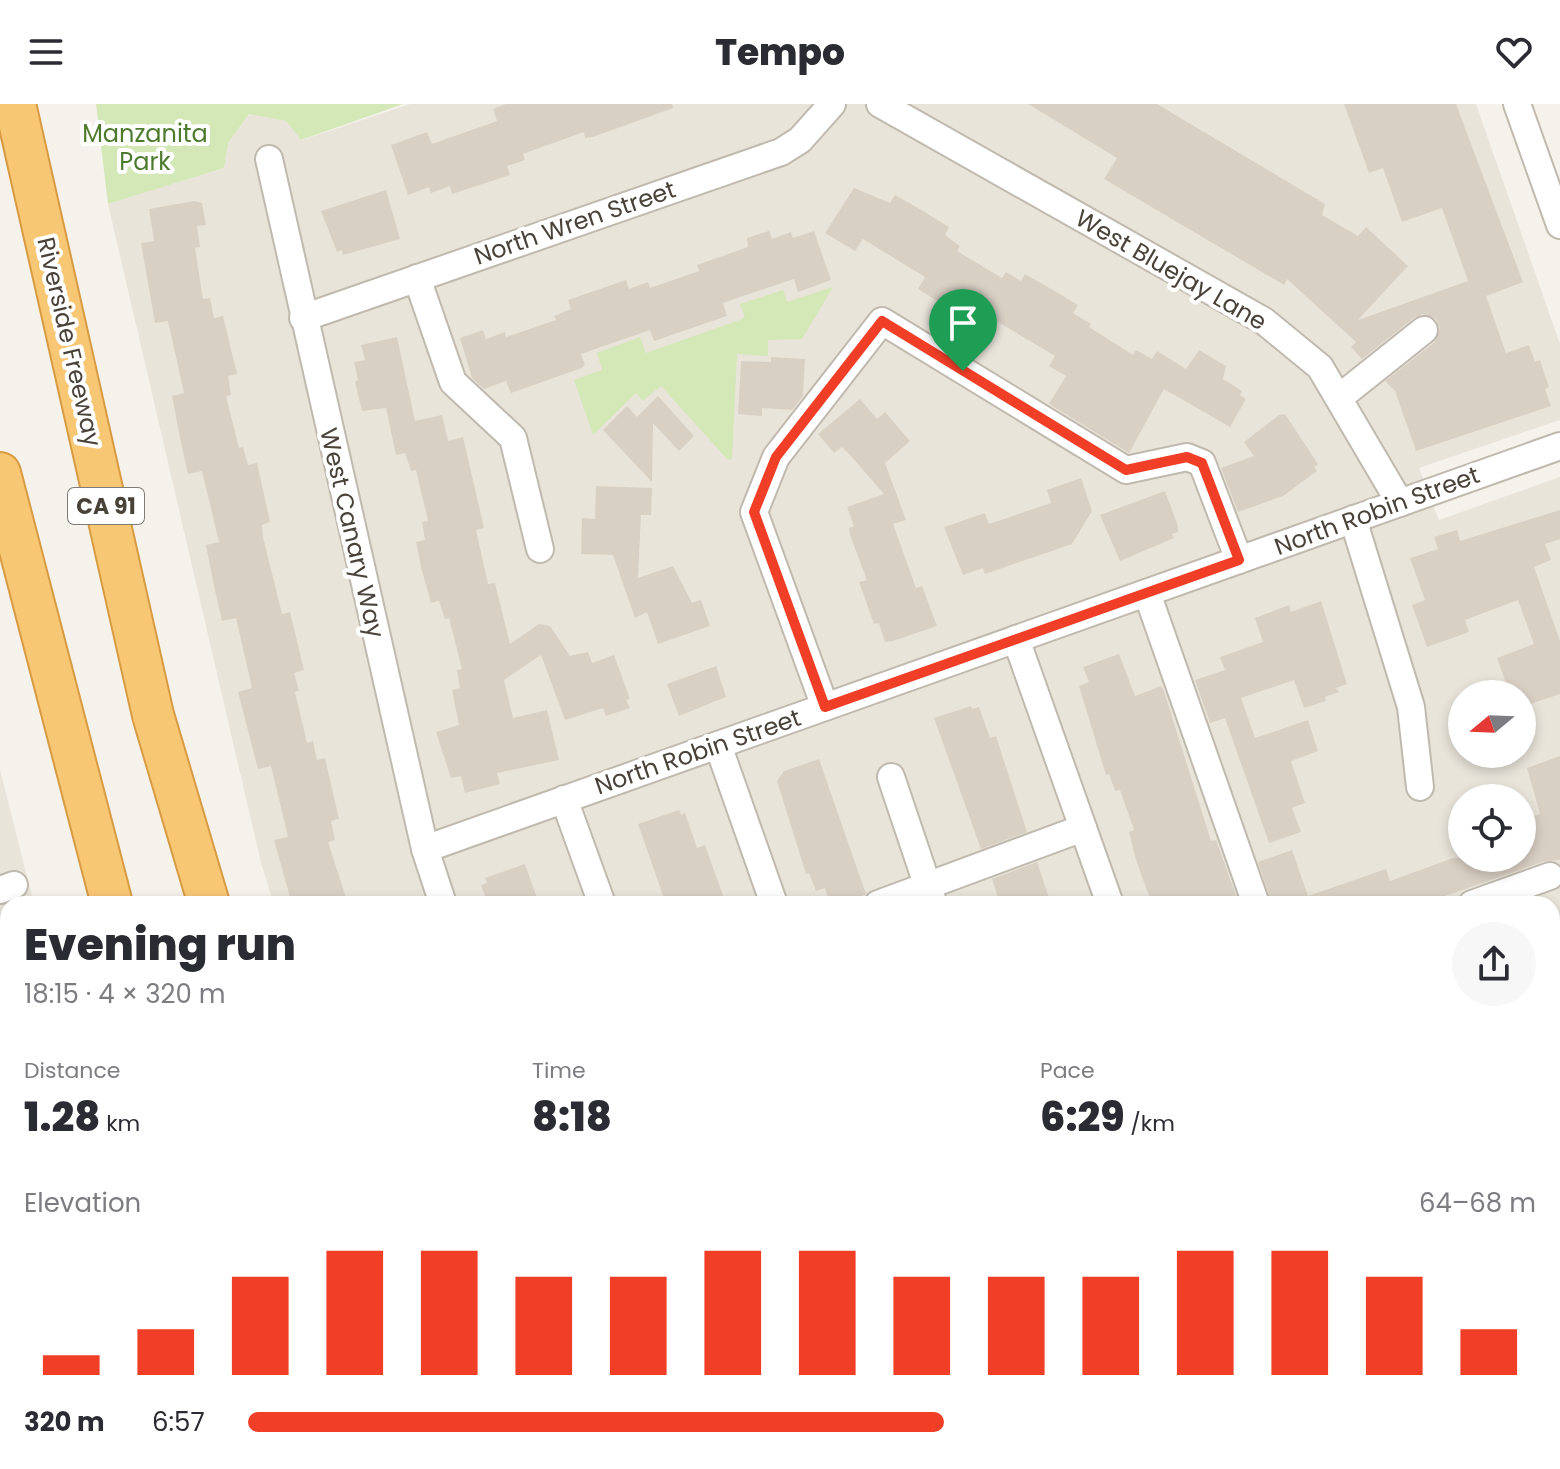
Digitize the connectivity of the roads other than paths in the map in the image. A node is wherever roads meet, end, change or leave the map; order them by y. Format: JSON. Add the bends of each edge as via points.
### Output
{"nodes":[{"id":1,"x":15,"y":104,"type":"edge"},
{"id":2,"x":832,"y":104,"type":"edge"},
{"id":3,"x":880,"y":104,"type":"edge"},
{"id":4,"x":1517,"y":104,"type":"edge"},
{"id":5,"x":269,"y":159,"type":"dead end"},
{"id":6,"x":1560,"y":225,"type":"edge"},
{"id":7,"x":417,"y":278,"type":"junction"},
{"id":8,"x":303,"y":318,"type":"junction"},
{"id":9,"x":1424,"y":330,"type":"dead end"},
{"id":10,"x":1340,"y":397,"type":"junction"},
{"id":11,"x":1560,"y":446,"type":"edge"},
{"id":12,"x":0,"y":473,"type":"edge"},
{"id":13,"x":1400,"y":503,"type":"junction"},
{"id":14,"x":1353,"y":519,"type":"junction"},
{"id":15,"x":540,"y":549,"type":"dead end"},
{"id":16,"x":1239,"y":560,"type":"junction"},
{"id":17,"x":1147,"y":593,"type":"junction"},
{"id":18,"x":1016,"y":639,"type":"junction"},
{"id":19,"x":825,"y":707,"type":"junction"},
{"id":20,"x":718,"y":745,"type":"junction"},
{"id":21,"x":891,"y":777,"type":"dead end"},
{"id":22,"x":1420,"y":787,"type":"dead end"},
{"id":23,"x":564,"y":799,"type":"junction"},
{"id":24,"x":1083,"y":828,"type":"junction"},
{"id":25,"x":425,"y":849,"type":"junction"},
{"id":26,"x":1550,"y":876,"type":"dead end"},
{"id":27,"x":110,"y":896,"type":"edge"},
{"id":28,"x":207,"y":896,"type":"edge"},
{"id":29,"x":440,"y":896,"type":"edge"},
{"id":30,"x":599,"y":896,"type":"edge"},
{"id":31,"x":771,"y":896,"type":"edge"},
{"id":32,"x":930,"y":896,"type":"edge"},
{"id":33,"x":1107,"y":896,"type":"edge"},
{"id":34,"x":1253,"y":896,"type":"edge"},
{"id":35,"x":1494,"y":896,"type":"edge"}],
"edges":[{"from":1,"to":28,"type":"highway","name":"Riverside Freeway","number":"CA 91","via":[[153,715]]},
{"from":2,"to":7,"type":"street","name":"North Wren Street","via":[[800,140],[781,152]]},
{"from":3,"to":10,"type":"street","name":"West Bluejay Lane","via":[[1264,321],[1320,367]]},
{"from":4,"to":6,"type":"street"},
{"from":5,"to":8,"type":"street","name":"West Canary Way"},
{"from":7,"to":8,"type":"street","name":"North Wren Street"},
{"from":7,"to":15,"type":"street","via":[[453,382],[513,438]]},
{"from":8,"to":25,"type":"street","name":"West Canary Way"},
{"from":9,"to":10,"type":"street"},
{"from":10,"to":13,"type":"street","name":"West Bluejay Lane"},
{"from":11,"to":13,"type":"street","name":"North Robin Street"},
{"from":12,"to":27,"type":"highway"},
{"from":13,"to":14,"type":"street","name":"North Robin Street"},
{"from":14,"to":16,"type":"street","name":"North Robin Street"},
{"from":14,"to":22,"type":"street","via":[[1411,707]]},
{"from":16,"to":17,"type":"street","name":"North Robin Street"},
{"from":16,"to":19,"type":"street","via":[[1202,463],[1187,457],[1126,470],[882,321],[776,457],[754,512]]},
{"from":17,"to":18,"type":"street","name":"North Robin Street"},
{"from":17,"to":34,"type":"street"},
{"from":18,"to":19,"type":"street","name":"North Robin Street"},
{"from":18,"to":24,"type":"street"},
{"from":19,"to":20,"type":"street","name":"North Robin Street"},
{"from":20,"to":23,"type":"street","name":"North Robin Street"},
{"from":20,"to":31,"type":"street"},
{"from":21,"to":32,"type":"street"},
{"from":23,"to":25,"type":"street","name":"North Robin Street"},
{"from":23,"to":30,"type":"street"},
{"from":24,"to":32,"type":"street"},
{"from":24,"to":33,"type":"street"},
{"from":25,"to":29,"type":"street","name":"West Canary Way"},
{"from":26,"to":35,"type":"street"}]}
